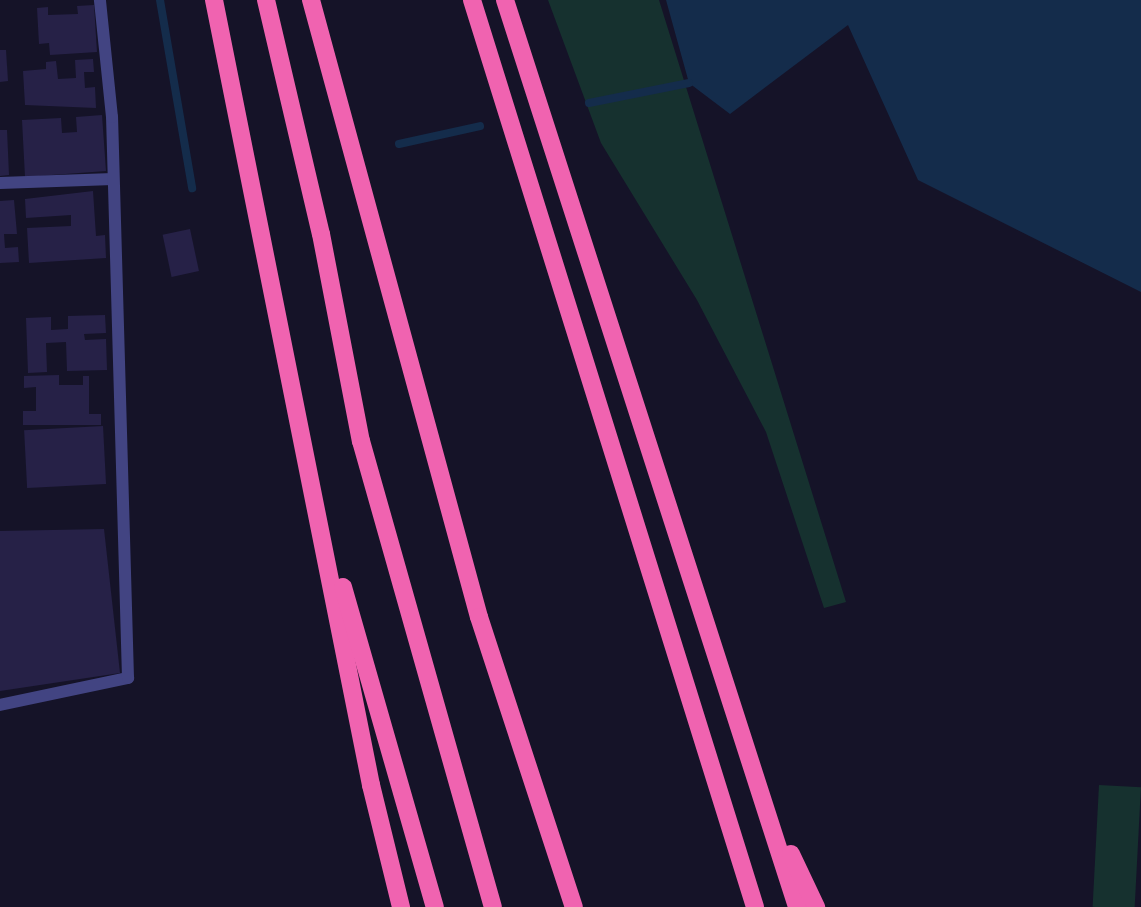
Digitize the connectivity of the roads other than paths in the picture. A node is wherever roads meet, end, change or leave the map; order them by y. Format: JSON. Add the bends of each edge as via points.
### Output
{"nodes":[{"id":1,"x":100,"y":0,"type":"edge"},
{"id":2,"x":214,"y":0,"type":"edge"},
{"id":3,"x":266,"y":0,"type":"edge"},
{"id":4,"x":311,"y":0,"type":"edge"},
{"id":5,"x":472,"y":0,"type":"edge"},
{"id":6,"x":505,"y":0,"type":"edge"},
{"id":7,"x":113,"y":178,"type":"junction"},
{"id":8,"x":0,"y":183,"type":"edge"},
{"id":9,"x":306,"y":456,"type":"junction"},
{"id":10,"x":0,"y":705,"type":"edge"},
{"id":11,"x":767,"y":805,"type":"junction"},
{"id":12,"x":727,"y":817,"type":"junction"},
{"id":13,"x":401,"y":907,"type":"edge"},
{"id":14,"x":435,"y":907,"type":"edge"},
{"id":15,"x":493,"y":907,"type":"edge"},
{"id":16,"x":574,"y":907,"type":"edge"},
{"id":17,"x":744,"y":907,"type":"edge"},
{"id":18,"x":754,"y":907,"type":"edge"},
{"id":19,"x":797,"y":907,"type":"edge"},
{"id":20,"x":816,"y":907,"type":"edge"}],
"edges":[{"from":1,"to":7,"type":"street"},
{"from":2,"to":9,"type":"highway"},
{"from":3,"to":15,"type":"highway","via":[[321,234],[361,441]]},
{"from":4,"to":16,"type":"highway","via":[[479,617]]},
{"from":5,"to":12,"type":"highway"},
{"from":6,"to":11,"type":"highway"},
{"from":7,"to":8,"type":"street"},
{"from":7,"to":10,"type":"street","via":[[128,678]]},
{"from":9,"to":13,"type":"highway"},
{"from":9,"to":14,"type":"highway"},
{"from":11,"to":19,"type":"highway"},
{"from":11,"to":20,"type":"highway"},
{"from":12,"to":17,"type":"highway"},
{"from":12,"to":18,"type":"highway"}]}
